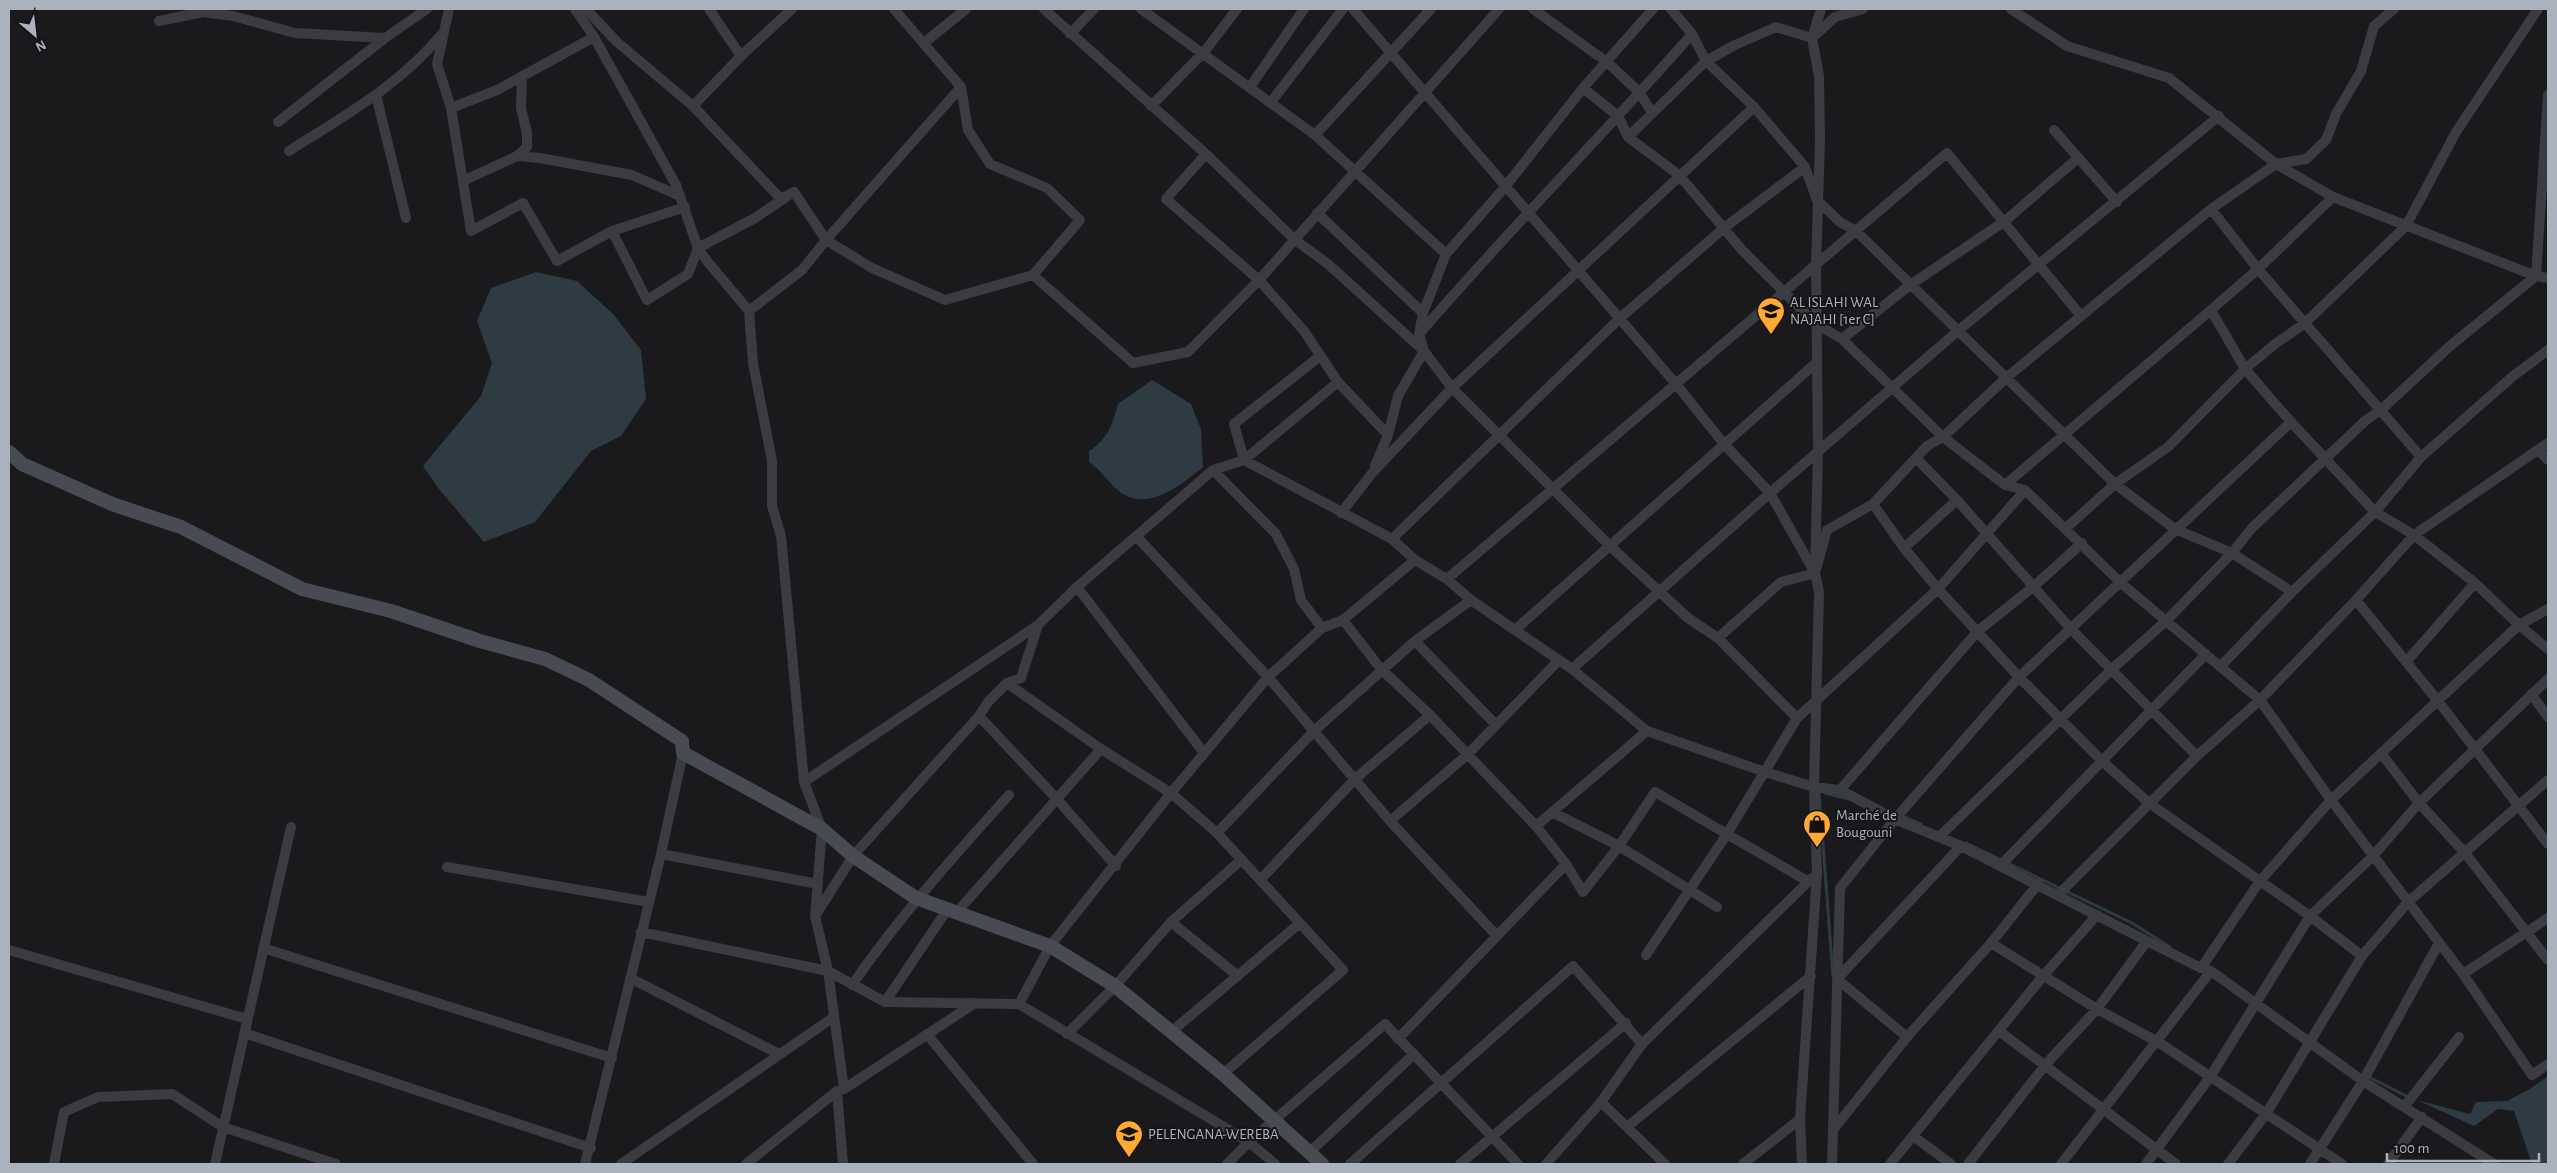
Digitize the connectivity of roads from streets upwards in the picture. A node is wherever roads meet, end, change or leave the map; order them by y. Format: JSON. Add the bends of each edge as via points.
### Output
{"nodes":[{"id":1,"x":427,"y":9,"type":"edge"},
{"id":2,"x":449,"y":9,"type":"edge"},
{"id":3,"x":575,"y":9,"type":"edge"},
{"id":4,"x":586,"y":9,"type":"edge"},
{"id":5,"x":709,"y":9,"type":"edge"},
{"id":6,"x":792,"y":9,"type":"edge"},
{"id":7,"x":894,"y":9,"type":"edge"},
{"id":8,"x":966,"y":9,"type":"edge"},
{"id":9,"x":1044,"y":9,"type":"edge"},
{"id":10,"x":1094,"y":9,"type":"edge"},
{"id":11,"x":1141,"y":9,"type":"edge"},
{"id":12,"x":1237,"y":9,"type":"edge"},
{"id":13,"x":1304,"y":9,"type":"edge"},
{"id":14,"x":1343,"y":9,"type":"edge"},
{"id":15,"x":1353,"y":9,"type":"edge"},
{"id":16,"x":1431,"y":9,"type":"edge"},
{"id":17,"x":1499,"y":9,"type":"edge"},
{"id":18,"x":1533,"y":9,"type":"edge"},
{"id":19,"x":1653,"y":9,"type":"edge"},
{"id":20,"x":1671,"y":9,"type":"edge"},
{"id":21,"x":1822,"y":9,"type":"edge"},
{"id":22,"x":1863,"y":9,"type":"edge"},
{"id":23,"x":2011,"y":9,"type":"edge"},
{"id":24,"x":2394,"y":9,"type":"edge"},
{"id":25,"x":2538,"y":9,"type":"edge"},
{"id":26,"x":159,"y":21,"type":"dead end"},
{"id":27,"x":444,"y":32,"type":"junction"},
{"id":28,"x":1070,"y":34,"type":"junction"},
{"id":29,"x":1692,"y":34,"type":"junction"},
{"id":30,"x":594,"y":37,"type":"junction"},
{"id":31,"x":385,"y":38,"type":"junction"},
{"id":32,"x":1812,"y":38,"type":"junction"},
{"id":33,"x":924,"y":43,"type":"junction"},
{"id":34,"x":1204,"y":52,"type":"junction"},
{"id":35,"x":1390,"y":54,"type":"junction"},
{"id":36,"x":741,"y":56,"type":"junction"},
{"id":37,"x":1706,"y":61,"type":"junction"},
{"id":38,"x":1607,"y":62,"type":"junction"},
{"id":39,"x":522,"y":76,"type":"junction"},
{"id":40,"x":1250,"y":86,"type":"junction"},
{"id":41,"x":961,"y":88,"type":"junction"},
{"id":42,"x":1583,"y":88,"type":"junction"},
{"id":43,"x":1425,"y":93,"type":"junction"},
{"id":44,"x":1640,"y":93,"type":"junction"},
{"id":45,"x":376,"y":95,"type":"junction"},
{"id":46,"x":2548,"y":95,"type":"edge"},
{"id":47,"x":1271,"y":102,"type":"junction"},
{"id":48,"x":692,"y":106,"type":"junction"},
{"id":49,"x":1152,"y":106,"type":"junction"},
{"id":50,"x":1754,"y":106,"type":"junction"},
{"id":51,"x":451,"y":108,"type":"junction"},
{"id":52,"x":1652,"y":114,"type":"junction"},
{"id":53,"x":1618,"y":116,"type":"junction"},
{"id":54,"x":2219,"y":116,"type":"junction"},
{"id":55,"x":278,"y":122,"type":"dead end"},
{"id":56,"x":2054,"y":130,"type":"dead end"},
{"id":57,"x":1315,"y":135,"type":"junction"},
{"id":58,"x":1628,"y":137,"type":"junction"},
{"id":59,"x":289,"y":151,"type":"dead end"},
{"id":60,"x":1206,"y":154,"type":"junction"},
{"id":61,"x":517,"y":156,"type":"junction"},
{"id":62,"x":2078,"y":158,"type":"junction"},
{"id":63,"x":2276,"y":164,"type":"junction"},
{"id":64,"x":1805,"y":167,"type":"junction"},
{"id":65,"x":1354,"y":173,"type":"junction"},
{"id":66,"x":1679,"y":175,"type":"junction"},
{"id":67,"x":463,"y":181,"type":"junction"},
{"id":68,"x":1505,"y":187,"type":"junction"},
{"id":69,"x":794,"y":192,"type":"junction"},
{"id":70,"x":680,"y":196,"type":"junction"},
{"id":71,"x":2333,"y":197,"type":"junction"},
{"id":72,"x":1817,"y":200,"type":"junction"},
{"id":73,"x":2117,"y":202,"type":"junction"},
{"id":74,"x":685,"y":207,"type":"junction"},
{"id":75,"x":2210,"y":209,"type":"junction"},
{"id":76,"x":1528,"y":212,"type":"junction"},
{"id":77,"x":1317,"y":213,"type":"junction"},
{"id":78,"x":406,"y":218,"type":"dead end"},
{"id":79,"x":2005,"y":221,"type":"junction"},
{"id":80,"x":2406,"y":226,"type":"junction"},
{"id":81,"x":1724,"y":228,"type":"junction"},
{"id":82,"x":612,"y":231,"type":"junction"},
{"id":83,"x":1856,"y":231,"type":"junction"},
{"id":84,"x":1294,"y":239,"type":"junction"},
{"id":85,"x":826,"y":240,"type":"junction"},
{"id":86,"x":698,"y":248,"type":"junction"},
{"id":87,"x":1446,"y":254,"type":"junction"},
{"id":88,"x":2039,"y":263,"type":"junction"},
{"id":89,"x":1816,"y":265,"type":"junction"},
{"id":90,"x":2258,"y":269,"type":"junction"},
{"id":91,"x":1578,"y":270,"type":"junction"},
{"id":92,"x":1033,"y":275,"type":"junction"},
{"id":93,"x":2536,"y":276,"type":"junction"},
{"id":94,"x":2548,"y":278,"type":"edge"},
{"id":95,"x":1259,"y":280,"type":"junction"},
{"id":96,"x":1910,"y":286,"type":"junction"},
{"id":97,"x":1784,"y":292,"type":"junction"},
{"id":98,"x":2211,"y":310,"type":"junction"},
{"id":99,"x":749,"y":311,"type":"junction"},
{"id":100,"x":1423,"y":313,"type":"junction"},
{"id":101,"x":2081,"y":316,"type":"junction"},
{"id":102,"x":1619,"y":318,"type":"junction"},
{"id":103,"x":1816,"y":324,"type":"junction"},
{"id":104,"x":2304,"y":324,"type":"junction"},
{"id":105,"x":1959,"y":330,"type":"junction"},
{"id":106,"x":1419,"y":334,"type":"junction"},
{"id":107,"x":1842,"y":339,"type":"junction"},
{"id":108,"x":2548,"y":350,"type":"edge"},
{"id":109,"x":1424,"y":351,"type":"junction"},
{"id":110,"x":1320,"y":356,"type":"junction"},
{"id":111,"x":1817,"y":362,"type":"junction"},
{"id":112,"x":2245,"y":369,"type":"junction"},
{"id":113,"x":2006,"y":378,"type":"junction"},
{"id":114,"x":1338,"y":382,"type":"junction"},
{"id":115,"x":1676,"y":384,"type":"junction"},
{"id":116,"x":1452,"y":388,"type":"junction"},
{"id":117,"x":1891,"y":388,"type":"junction"},
{"id":118,"x":2382,"y":409,"type":"junction"},
{"id":119,"x":2291,"y":422,"type":"junction"},
{"id":120,"x":2066,"y":434,"type":"junction"},
{"id":121,"x":1388,"y":435,"type":"junction"},
{"id":122,"x":1501,"y":435,"type":"junction"},
{"id":123,"x":1943,"y":437,"type":"junction"},
{"id":124,"x":2548,"y":443,"type":"edge"},
{"id":125,"x":1724,"y":444,"type":"junction"},
{"id":126,"x":2538,"y":450,"type":"junction"},
{"id":127,"x":9,"y":452,"type":"edge"},
{"id":128,"x":1818,"y":452,"type":"junction"},
{"id":129,"x":2421,"y":457,"type":"junction"},
{"id":130,"x":1916,"y":458,"type":"junction"},
{"id":131,"x":2327,"y":458,"type":"junction"},
{"id":132,"x":1244,"y":460,"type":"junction"},
{"id":133,"x":2548,"y":460,"type":"edge"},
{"id":134,"x":1214,"y":470,"type":"junction"},
{"id":135,"x":1373,"y":472,"type":"junction"},
{"id":136,"x":2115,"y":484,"type":"junction"},
{"id":137,"x":2005,"y":485,"type":"junction"},
{"id":138,"x":1553,"y":489,"type":"junction"},
{"id":139,"x":2025,"y":490,"type":"junction"},
{"id":140,"x":1770,"y":492,"type":"junction"},
{"id":141,"x":1957,"y":500,"type":"junction"},
{"id":142,"x":1873,"y":504,"type":"junction"},
{"id":143,"x":2376,"y":512,"type":"junction"},
{"id":144,"x":1341,"y":513,"type":"junction"},
{"id":145,"x":2065,"y":529,"type":"junction"},
{"id":146,"x":2175,"y":530,"type":"junction"},
{"id":147,"x":1987,"y":533,"type":"junction"},
{"id":148,"x":2414,"y":535,"type":"junction"},
{"id":149,"x":1136,"y":536,"type":"junction"},
{"id":150,"x":1392,"y":539,"type":"junction"},
{"id":151,"x":2082,"y":544,"type":"junction"},
{"id":152,"x":1610,"y":546,"type":"junction"},
{"id":153,"x":1904,"y":548,"type":"junction"},
{"id":154,"x":2232,"y":553,"type":"junction"},
{"id":155,"x":1415,"y":560,"type":"junction"},
{"id":156,"x":1815,"y":573,"type":"junction"},
{"id":157,"x":1447,"y":579,"type":"junction"},
{"id":158,"x":2121,"y":583,"type":"junction"},
{"id":159,"x":2475,"y":583,"type":"junction"},
{"id":160,"x":1077,"y":587,"type":"junction"},
{"id":161,"x":2033,"y":587,"type":"junction"},
{"id":162,"x":1938,"y":589,"type":"junction"},
{"id":163,"x":1658,"y":592,"type":"junction"},
{"id":164,"x":2292,"y":592,"type":"junction"},
{"id":165,"x":1471,"y":600,"type":"junction"},
{"id":166,"x":2356,"y":600,"type":"junction"},
{"id":167,"x":2548,"y":609,"type":"edge"},
{"id":168,"x":1343,"y":620,"type":"junction"},
{"id":169,"x":2166,"y":621,"type":"junction"},
{"id":170,"x":1038,"y":625,"type":"junction"},
{"id":171,"x":2519,"y":625,"type":"junction"},
{"id":172,"x":1322,"y":628,"type":"junction"},
{"id":173,"x":2070,"y":628,"type":"junction"},
{"id":174,"x":1516,"y":629,"type":"junction"},
{"id":175,"x":1978,"y":631,"type":"junction"},
{"id":176,"x":1718,"y":638,"type":"junction"},
{"id":177,"x":1415,"y":642,"type":"junction"},
{"id":178,"x":2548,"y":649,"type":"edge"},
{"id":179,"x":2206,"y":654,"type":"junction"},
{"id":180,"x":1559,"y":660,"type":"junction"},
{"id":181,"x":2406,"y":662,"type":"junction"},
{"id":182,"x":2220,"y":667,"type":"junction"},
{"id":183,"x":1572,"y":668,"type":"junction"},
{"id":184,"x":1382,"y":669,"type":"junction"},
{"id":185,"x":2111,"y":670,"type":"junction"},
{"id":186,"x":1268,"y":677,"type":"junction"},
{"id":187,"x":2019,"y":677,"type":"junction"},
{"id":188,"x":2548,"y":679,"type":"edge"},
{"id":189,"x":1007,"y":683,"type":"junction"},
{"id":190,"x":2531,"y":694,"type":"junction"},
{"id":191,"x":2260,"y":700,"type":"junction"},
{"id":192,"x":1816,"y":701,"type":"junction"},
{"id":193,"x":2438,"y":701,"type":"junction"},
{"id":194,"x":2152,"y":710,"type":"junction"},
{"id":195,"x":1430,"y":715,"type":"junction"},
{"id":196,"x":979,"y":716,"type":"junction"},
{"id":197,"x":2548,"y":716,"type":"edge"},
{"id":198,"x":1797,"y":718,"type":"junction"},
{"id":199,"x":2060,"y":720,"type":"junction"},
{"id":200,"x":1496,"y":725,"type":"junction"},
{"id":201,"x":1315,"y":730,"type":"junction"},
{"id":202,"x":1647,"y":730,"type":"junction"},
{"id":203,"x":1101,"y":749,"type":"junction"},
{"id":204,"x":2474,"y":749,"type":"junction"},
{"id":205,"x":683,"y":753,"type":"junction"},
{"id":206,"x":1204,"y":753,"type":"junction"},
{"id":207,"x":2381,"y":753,"type":"junction"},
{"id":208,"x":1467,"y":755,"type":"junction"},
{"id":209,"x":2197,"y":756,"type":"junction"},
{"id":210,"x":2102,"y":760,"type":"junction"},
{"id":211,"x":1765,"y":772,"type":"junction"},
{"id":212,"x":1356,"y":779,"type":"junction"},
{"id":213,"x":2548,"y":780,"type":"edge"},
{"id":214,"x":804,"y":782,"type":"junction"},
{"id":215,"x":1814,"y":787,"type":"junction"},
{"id":216,"x":1840,"y":790,"type":"junction"},
{"id":217,"x":1171,"y":793,"type":"junction"},
{"id":218,"x":1009,"y":796,"type":"dead end"},
{"id":219,"x":1056,"y":798,"type":"junction"},
{"id":220,"x":2331,"y":800,"type":"junction"},
{"id":221,"x":2419,"y":803,"type":"junction"},
{"id":222,"x":2149,"y":804,"type":"junction"},
{"id":223,"x":2518,"y":806,"type":"junction"},
{"id":224,"x":1552,"y":812,"type":"junction"},
{"id":225,"x":1895,"y":819,"type":"junction"},
{"id":226,"x":1390,"y":821,"type":"junction"},
{"id":227,"x":1536,"y":826,"type":"junction"},
{"id":228,"x":291,"y":827,"type":"dead end"},
{"id":229,"x":822,"y":830,"type":"junction"},
{"id":230,"x":1217,"y":833,"type":"junction"},
{"id":231,"x":1727,"y":834,"type":"junction"},
{"id":232,"x":1940,"y":836,"type":"junction"},
{"id":233,"x":2548,"y":844,"type":"edge"},
{"id":234,"x":1619,"y":846,"type":"junction"},
{"id":235,"x":1961,"y":846,"type":"junction"},
{"id":236,"x":2465,"y":853,"type":"junction"},
{"id":237,"x":661,"y":854,"type":"junction"},
{"id":238,"x":853,"y":856,"type":"junction"},
{"id":239,"x":2373,"y":856,"type":"junction"},
{"id":240,"x":1241,"y":860,"type":"junction"},
{"id":241,"x":1566,"y":864,"type":"junction"},
{"id":242,"x":1116,"y":866,"type":"junction"},
{"id":243,"x":2000,"y":866,"type":"junction"},
{"id":244,"x":447,"y":867,"type":"dead end"},
{"id":245,"x":1817,"y":874,"type":"junction"},
{"id":246,"x":1260,"y":880,"type":"junction"},
{"id":247,"x":2260,"y":881,"type":"junction"},
{"id":248,"x":1808,"y":882,"type":"junction"},
{"id":249,"x":818,"y":884,"type":"junction"},
{"id":250,"x":2038,"y":884,"type":"junction"},
{"id":251,"x":1690,"y":892,"type":"junction"},
{"id":252,"x":2058,"y":895,"type":"junction"},
{"id":253,"x":916,"y":898,"type":"junction"},
{"id":254,"x":649,"y":902,"type":"junction"},
{"id":255,"x":2408,"y":902,"type":"junction"},
{"id":256,"x":1717,"y":908,"type":"dead end"},
{"id":257,"x":952,"y":911,"type":"junction"},
{"id":258,"x":2097,"y":915,"type":"junction"},
{"id":259,"x":815,"y":916,"type":"junction"},
{"id":260,"x":2310,"y":916,"type":"junction"},
{"id":261,"x":2548,"y":918,"type":"edge"},
{"id":262,"x":1171,"y":922,"type":"junction"},
{"id":263,"x":1300,"y":923,"type":"junction"},
{"id":264,"x":641,"y":932,"type":"junction"},
{"id":265,"x":2527,"y":933,"type":"junction"},
{"id":266,"x":1497,"y":936,"type":"junction"},
{"id":267,"x":2147,"y":941,"type":"junction"},
{"id":268,"x":1991,"y":943,"type":"junction"},
{"id":269,"x":2439,"y":943,"type":"junction"},
{"id":270,"x":1050,"y":946,"type":"junction"},
{"id":271,"x":263,"y":948,"type":"junction"},
{"id":272,"x":9,"y":950,"type":"edge"},
{"id":273,"x":1646,"y":955,"type":"dead end"},
{"id":274,"x":2362,"y":956,"type":"junction"},
{"id":275,"x":2548,"y":960,"type":"edge"},
{"id":276,"x":2201,"y":968,"type":"junction"},
{"id":277,"x":828,"y":971,"type":"junction"},
{"id":278,"x":2212,"y":971,"type":"junction"},
{"id":279,"x":2463,"y":974,"type":"junction"},
{"id":280,"x":1238,"y":976,"type":"junction"},
{"id":281,"x":1811,"y":976,"type":"junction"},
{"id":282,"x":2044,"y":976,"type":"junction"},
{"id":283,"x":630,"y":978,"type":"junction"},
{"id":284,"x":1837,"y":979,"type":"junction"},
{"id":285,"x":852,"y":985,"type":"junction"},
{"id":286,"x":1115,"y":986,"type":"junction"},
{"id":287,"x":885,"y":1002,"type":"junction"},
{"id":288,"x":975,"y":1002,"type":"junction"},
{"id":289,"x":1019,"y":1004,"type":"junction"},
{"id":290,"x":2256,"y":1004,"type":"junction"},
{"id":291,"x":2097,"y":1009,"type":"junction"},
{"id":292,"x":834,"y":1017,"type":"junction"},
{"id":293,"x":247,"y":1019,"type":"junction"},
{"id":294,"x":1626,"y":1023,"type":"junction"},
{"id":295,"x":1999,"y":1031,"type":"junction"},
{"id":296,"x":1171,"y":1032,"type":"junction"},
{"id":297,"x":244,"y":1033,"type":"junction"},
{"id":298,"x":927,"y":1034,"type":"junction"},
{"id":299,"x":1066,"y":1034,"type":"junction"},
{"id":300,"x":1906,"y":1037,"type":"junction"},
{"id":301,"x":2459,"y":1037,"type":"dead end"},
{"id":302,"x":1398,"y":1039,"type":"junction"},
{"id":303,"x":2158,"y":1042,"type":"junction"},
{"id":304,"x":2310,"y":1042,"type":"junction"},
{"id":305,"x":1642,"y":1044,"type":"junction"},
{"id":306,"x":779,"y":1054,"type":"junction"},
{"id":307,"x":1412,"y":1055,"type":"junction"},
{"id":308,"x":612,"y":1058,"type":"junction"},
{"id":309,"x":2046,"y":1064,"type":"junction"},
{"id":310,"x":2548,"y":1064,"type":"edge"},
{"id":311,"x":1223,"y":1074,"type":"junction"},
{"id":312,"x":2210,"y":1077,"type":"junction"},
{"id":313,"x":2363,"y":1081,"type":"junction"},
{"id":314,"x":1441,"y":1083,"type":"junction"},
{"id":315,"x":840,"y":1090,"type":"junction"},
{"id":316,"x":1601,"y":1102,"type":"junction"},
{"id":317,"x":2404,"y":1107,"type":"junction"},
{"id":318,"x":2103,"y":1110,"type":"junction"},
{"id":319,"x":2266,"y":1114,"type":"junction"},
{"id":320,"x":2422,"y":1117,"type":"junction"},
{"id":321,"x":1800,"y":1120,"type":"junction"},
{"id":322,"x":1276,"y":1121,"type":"junction"},
{"id":323,"x":1628,"y":1126,"type":"junction"},
{"id":324,"x":223,"y":1127,"type":"junction"},
{"id":325,"x":1833,"y":1130,"type":"junction"},
{"id":326,"x":1492,"y":1135,"type":"junction"},
{"id":327,"x":1913,"y":1136,"type":"junction"},
{"id":328,"x":1249,"y":1142,"type":"junction"},
{"id":329,"x":591,"y":1148,"type":"junction"},
{"id":330,"x":2157,"y":1150,"type":"junction"},
{"id":331,"x":2319,"y":1151,"type":"junction"},
{"id":332,"x":1310,"y":1152,"type":"junction"},
{"id":333,"x":1659,"y":1162,"type":"edge"},
{"id":334,"x":54,"y":1164,"type":"edge"},
{"id":335,"x":214,"y":1164,"type":"edge"},
{"id":336,"x":336,"y":1164,"type":"edge"},
{"id":337,"x":586,"y":1164,"type":"edge"},
{"id":338,"x":621,"y":1164,"type":"edge"},
{"id":339,"x":746,"y":1164,"type":"edge"},
{"id":340,"x":843,"y":1164,"type":"edge"},
{"id":341,"x":1033,"y":1164,"type":"edge"},
{"id":342,"x":1227,"y":1164,"type":"edge"},
{"id":343,"x":1275,"y":1164,"type":"edge"},
{"id":344,"x":1322,"y":1164,"type":"edge"},
{"id":345,"x":1350,"y":1164,"type":"edge"},
{"id":346,"x":1460,"y":1164,"type":"edge"},
{"id":347,"x":1518,"y":1164,"type":"edge"},
{"id":348,"x":1546,"y":1164,"type":"edge"},
{"id":349,"x":1743,"y":1164,"type":"edge"},
{"id":350,"x":1802,"y":1164,"type":"edge"},
{"id":351,"x":1832,"y":1164,"type":"edge"},
{"id":352,"x":1890,"y":1164,"type":"edge"},
{"id":353,"x":1951,"y":1164,"type":"edge"},
{"id":354,"x":1968,"y":1164,"type":"edge"},
{"id":355,"x":2061,"y":1164,"type":"edge"},
{"id":356,"x":2146,"y":1164,"type":"edge"},
{"id":357,"x":2176,"y":1164,"type":"edge"},
{"id":358,"x":2228,"y":1164,"type":"edge"},
{"id":359,"x":2310,"y":1164,"type":"edge"},
{"id":360,"x":2342,"y":1164,"type":"edge"},
{"id":361,"x":2388,"y":1164,"type":"edge"},
{"id":362,"x":2494,"y":1164,"type":"edge"}],
"edges":[{"from":1,"to":31,"type":"street"},
{"from":2,"to":27,"type":"street"},
{"from":3,"to":30,"type":"street"},
{"from":4,"to":48,"type":"street","via":[[617,42]]},
{"from":5,"to":36,"type":"street"},
{"from":6,"to":36,"type":"street"},
{"from":7,"to":33,"type":"street"},
{"from":8,"to":33,"type":"street"},
{"from":9,"to":28,"type":"street"},
{"from":10,"to":28,"type":"street"},
{"from":11,"to":34,"type":"street"},
{"from":12,"to":34,"type":"street"},
{"from":13,"to":40,"type":"street"},
{"from":14,"to":47,"type":"street"},
{"from":15,"to":35,"type":"street"},
{"from":16,"to":35,"type":"street"},
{"from":17,"to":43,"type":"street"},
{"from":18,"to":38,"type":"street"},
{"from":19,"to":38,"type":"street"},
{"from":20,"to":29,"type":"street"},
{"from":21,"to":32,"type":"street"},
{"from":22,"to":32,"type":"street","via":[[1834,17]]},
{"from":23,"to":54,"type":"street","via":[[2067,46],[2169,78]]},
{"from":24,"to":63,"type":"street","via":[[2374,26],[2361,71],[2336,114],[2326,140],[2306,159]]},
{"from":25,"to":80,"type":"street","via":[[2456,132]]},
{"from":26,"to":31,"type":"street","via":[[203,12],[233,16],[296,33]]},
{"from":27,"to":45,"type":"street","via":[[420,60]]},
{"from":27,"to":51,"type":"street","via":[[436,64]]},
{"from":28,"to":49,"type":"street"},
{"from":29,"to":37,"type":"street"},
{"from":29,"to":44,"type":"street"},
{"from":30,"to":39,"type":"street"},
{"from":30,"to":70,"type":"street"},
{"from":31,"to":55,"type":"street"},
{"from":32,"to":37,"type":"street","via":[[1776,27]]},
{"from":32,"to":72,"type":"street","via":[[1819,76]]},
{"from":33,"to":41,"type":"street"},
{"from":34,"to":40,"type":"street"},
{"from":34,"to":49,"type":"street"},
{"from":35,"to":43,"type":"street"},
{"from":35,"to":57,"type":"street"},
{"from":36,"to":48,"type":"street"},
{"from":37,"to":50,"type":"street"},
{"from":37,"to":52,"type":"street"},
{"from":38,"to":42,"type":"street"},
{"from":38,"to":44,"type":"street"},
{"from":39,"to":51,"type":"street","via":[[498,90]]},
{"from":39,"to":61,"type":"street","via":[[521,108],[527,147]]},
{"from":40,"to":47,"type":"street"},
{"from":41,"to":85,"type":"street"},
{"from":41,"to":92,"type":"street","via":[[968,130],[990,164],[1047,188],[1080,220]]},
{"from":42,"to":53,"type":"street"},
{"from":42,"to":68,"type":"street"},
{"from":43,"to":65,"type":"street"},
{"from":43,"to":68,"type":"street"},
{"from":44,"to":52,"type":"street"},
{"from":44,"to":53,"type":"street"},
{"from":45,"to":59,"type":"street"},
{"from":45,"to":78,"type":"street"},
{"from":46,"to":93,"type":"street"},
{"from":47,"to":57,"type":"street"},
{"from":48,"to":69,"type":"street","via":[[781,199]]},
{"from":49,"to":60,"type":"street"},
{"from":50,"to":64,"type":"street"},
{"from":50,"to":66,"type":"street"},
{"from":51,"to":67,"type":"street"},
{"from":52,"to":58,"type":"street"},
{"from":53,"to":58,"type":"street"},
{"from":53,"to":76,"type":"street"},
{"from":54,"to":63,"type":"street"},
{"from":54,"to":73,"type":"street"},
{"from":56,"to":62,"type":"street"},
{"from":57,"to":65,"type":"street"},
{"from":58,"to":66,"type":"street"},
{"from":60,"to":84,"type":"street"},
{"from":60,"to":95,"type":"street","via":[[1166,199]]},
{"from":61,"to":67,"type":"street"},
{"from":61,"to":70,"type":"street","via":[[632,175]]},
{"from":62,"to":73,"type":"street"},
{"from":62,"to":79,"type":"street"},
{"from":63,"to":71,"type":"street"},
{"from":63,"to":75,"type":"street"},
{"from":64,"to":72,"type":"street"},
{"from":64,"to":81,"type":"street"},
{"from":65,"to":77,"type":"street"},
{"from":65,"to":87,"type":"street"},
{"from":66,"to":81,"type":"street"},
{"from":66,"to":91,"type":"street"},
{"from":67,"to":82,"type":"street","via":[[471,231],[523,202],[557,261]]},
{"from":68,"to":76,"type":"street"},
{"from":68,"to":87,"type":"street"},
{"from":69,"to":85,"type":"street"},
{"from":69,"to":86,"type":"street","via":[[755,218]]},
{"from":70,"to":74,"type":"street"},
{"from":71,"to":80,"type":"street"},
{"from":71,"to":90,"type":"street"},
{"from":72,"to":83,"type":"street","via":[[1840,222]]},
{"from":72,"to":89,"type":"street"},
{"from":73,"to":88,"type":"street"},
{"from":74,"to":82,"type":"street"},
{"from":74,"to":86,"type":"street"},
{"from":75,"to":90,"type":"street"},
{"from":75,"to":101,"type":"street"},
{"from":76,"to":91,"type":"street"},
{"from":76,"to":106,"type":"street"},
{"from":77,"to":84,"type":"street"},
{"from":77,"to":100,"type":"street"},
{"from":79,"to":83,"type":"street","via":[[1947,153]]},
{"from":79,"to":88,"type":"street"},
{"from":79,"to":96,"type":"street"},
{"from":80,"to":93,"type":"street"},
{"from":80,"to":104,"type":"street"},
{"from":81,"to":97,"type":"street"},
{"from":81,"to":102,"type":"street"},
{"from":82,"to":86,"type":"street","via":[[648,300],[688,274]]},
{"from":83,"to":89,"type":"street"},
{"from":83,"to":96,"type":"street"},
{"from":84,"to":95,"type":"street"},
{"from":84,"to":109,"type":"street","via":[[1328,264]]},
{"from":85,"to":92,"type":"street","via":[[872,268],[945,300]]},
{"from":85,"to":99,"type":"street","via":[[802,270]]},
{"from":86,"to":99,"type":"street"},
{"from":87,"to":100,"type":"street"},
{"from":88,"to":101,"type":"street"},
{"from":88,"to":105,"type":"street"},
{"from":89,"to":97,"type":"street"},
{"from":89,"to":103,"type":"street"},
{"from":90,"to":98,"type":"street"},
{"from":90,"to":104,"type":"street"},
{"from":91,"to":102,"type":"street"},
{"from":91,"to":116,"type":"street"},
{"from":92,"to":95,"type":"street","via":[[1133,364],[1188,352]]},
{"from":93,"to":94,"type":"street"},
{"from":93,"to":118,"type":"street","via":[[2450,346]]},
{"from":95,"to":110,"type":"street","via":[[1304,331]]},
{"from":96,"to":105,"type":"street"},
{"from":96,"to":107,"type":"street"},
{"from":97,"to":103,"type":"street"},
{"from":97,"to":115,"type":"street"},
{"from":98,"to":112,"type":"street"},
{"from":98,"to":120,"type":"street"},
{"from":99,"to":214,"type":"street","via":[[753,363],[772,461],[772,506],[781,536]]},
{"from":100,"to":106,"type":"street"},
{"from":101,"to":113,"type":"street"},
{"from":102,"to":115,"type":"street"},
{"from":102,"to":122,"type":"street"},
{"from":103,"to":107,"type":"street"},
{"from":103,"to":111,"type":"street"},
{"from":104,"to":112,"type":"street"},
{"from":104,"to":118,"type":"street"},
{"from":105,"to":113,"type":"street"},
{"from":105,"to":117,"type":"street"},
{"from":106,"to":109,"type":"street"},
{"from":107,"to":117,"type":"street"},
{"from":108,"to":129,"type":"street","via":[[2512,377]]},
{"from":109,"to":116,"type":"street"},
{"from":109,"to":121,"type":"street","via":[[1398,396]]},
{"from":110,"to":114,"type":"street"},
{"from":110,"to":132,"type":"street","via":[[1234,424]]},
{"from":111,"to":125,"type":"street"},
{"from":111,"to":128,"type":"street"},
{"from":112,"to":119,"type":"street"},
{"from":112,"to":136,"type":"street","via":[[2168,447]]},
{"from":113,"to":120,"type":"street"},
{"from":113,"to":123,"type":"street"},
{"from":114,"to":121,"type":"street"},
{"from":114,"to":132,"type":"street"},
{"from":115,"to":125,"type":"street"},
{"from":115,"to":138,"type":"street"},
{"from":116,"to":122,"type":"street"},
{"from":116,"to":135,"type":"street"},
{"from":117,"to":123,"type":"street"},
{"from":117,"to":128,"type":"street"},
{"from":118,"to":129,"type":"street"},
{"from":118,"to":131,"type":"street"},
{"from":119,"to":131,"type":"street"},
{"from":119,"to":146,"type":"street"},
{"from":120,"to":136,"type":"street"},
{"from":120,"to":137,"type":"street"},
{"from":121,"to":135,"type":"street"},
{"from":122,"to":138,"type":"street"},
{"from":122,"to":150,"type":"street"},
{"from":123,"to":130,"type":"street","via":[[1927,446]]},
{"from":123,"to":137,"type":"street"},
{"from":124,"to":126,"type":"street"},
{"from":125,"to":140,"type":"street"},
{"from":125,"to":152,"type":"street"},
{"from":126,"to":133,"type":"street"},
{"from":126,"to":148,"type":"street"},
{"from":127,"to":205,"type":"street","via":[[22,464],[112,504],[181,527],[302,589],[391,611],[545,659],[589,680],[682,741]]},
{"from":128,"to":140,"type":"street"},
{"from":128,"to":156,"type":"street"},
{"from":129,"to":143,"type":"street"},
{"from":130,"to":141,"type":"street"},
{"from":130,"to":142,"type":"street"},
{"from":131,"to":143,"type":"street"},
{"from":131,"to":154,"type":"street","via":[[2252,528]]},
{"from":132,"to":134,"type":"street"},
{"from":132,"to":144,"type":"street"},
{"from":134,"to":149,"type":"street"},
{"from":134,"to":172,"type":"street","via":[[1276,534],[1294,569],[1301,600]]},
{"from":135,"to":144,"type":"street"},
{"from":136,"to":145,"type":"street"},
{"from":136,"to":146,"type":"street"},
{"from":137,"to":139,"type":"street"},
{"from":138,"to":152,"type":"street"},
{"from":138,"to":157,"type":"street"},
{"from":139,"to":145,"type":"street"},
{"from":139,"to":147,"type":"street"},
{"from":140,"to":156,"type":"street"},
{"from":140,"to":163,"type":"street"},
{"from":141,"to":147,"type":"street"},
{"from":141,"to":153,"type":"street"},
{"from":142,"to":153,"type":"street"},
{"from":142,"to":156,"type":"street","via":[[1827,530]]},
{"from":143,"to":148,"type":"street"},
{"from":143,"to":164,"type":"street"},
{"from":144,"to":150,"type":"street"},
{"from":145,"to":151,"type":"street"},
{"from":146,"to":154,"type":"street"},
{"from":146,"to":158,"type":"street"},
{"from":147,"to":161,"type":"street"},
{"from":147,"to":162,"type":"street"},
{"from":148,"to":159,"type":"street"},
{"from":148,"to":166,"type":"street"},
{"from":149,"to":160,"type":"street"},
{"from":149,"to":186,"type":"street"},
{"from":150,"to":155,"type":"street"},
{"from":151,"to":158,"type":"street"},
{"from":151,"to":161,"type":"street"},
{"from":152,"to":163,"type":"street"},
{"from":152,"to":174,"type":"street"},
{"from":153,"to":162,"type":"street"},
{"from":154,"to":164,"type":"street"},
{"from":154,"to":169,"type":"street"},
{"from":155,"to":157,"type":"street"},
{"from":155,"to":168,"type":"street"},
{"from":156,"to":176,"type":"street","via":[[1781,582]]},
{"from":156,"to":192,"type":"street","via":[[1819,592]]},
{"from":157,"to":165,"type":"street"},
{"from":158,"to":169,"type":"street"},
{"from":158,"to":173,"type":"street"},
{"from":159,"to":171,"type":"street"},
{"from":159,"to":181,"type":"street"},
{"from":160,"to":170,"type":"street"},
{"from":160,"to":206,"type":"street"},
{"from":161,"to":173,"type":"street"},
{"from":161,"to":175,"type":"street"},
{"from":162,"to":175,"type":"street"},
{"from":162,"to":192,"type":"street"},
{"from":163,"to":176,"type":"street"},
{"from":163,"to":183,"type":"street"},
{"from":164,"to":182,"type":"street"},
{"from":165,"to":174,"type":"street"},
{"from":165,"to":177,"type":"street"},
{"from":166,"to":181,"type":"street"},
{"from":166,"to":191,"type":"street"},
{"from":167,"to":171,"type":"street"},
{"from":168,"to":172,"type":"street"},
{"from":168,"to":184,"type":"street"},
{"from":169,"to":179,"type":"street"},
{"from":169,"to":185,"type":"street"},
{"from":170,"to":189,"type":"street","via":[[1022,678]]},
{"from":170,"to":214,"type":"street"},
{"from":171,"to":178,"type":"street"},
{"from":171,"to":193,"type":"street"},
{"from":172,"to":186,"type":"street"},
{"from":173,"to":185,"type":"street"},
{"from":173,"to":187,"type":"street"},
{"from":174,"to":180,"type":"street"},
{"from":175,"to":187,"type":"street"},
{"from":175,"to":216,"type":"street"},
{"from":176,"to":198,"type":"street"},
{"from":177,"to":184,"type":"street"},
{"from":177,"to":200,"type":"street"},
{"from":179,"to":182,"type":"street"},
{"from":179,"to":194,"type":"street"},
{"from":180,"to":183,"type":"street"},
{"from":180,"to":200,"type":"street"},
{"from":181,"to":193,"type":"street"},
{"from":182,"to":191,"type":"street"},
{"from":183,"to":202,"type":"street"},
{"from":184,"to":195,"type":"street"},
{"from":184,"to":201,"type":"street"},
{"from":185,"to":194,"type":"street"},
{"from":185,"to":199,"type":"street"},
{"from":186,"to":201,"type":"street"},
{"from":186,"to":206,"type":"street"},
{"from":187,"to":199,"type":"street"},
{"from":187,"to":225,"type":"street"},
{"from":188,"to":190,"type":"street"},
{"from":189,"to":196,"type":"street"},
{"from":189,"to":203,"type":"street"},
{"from":190,"to":197,"type":"street"},
{"from":190,"to":204,"type":"street"},
{"from":191,"to":209,"type":"street"},
{"from":191,"to":220,"type":"street"},
{"from":192,"to":198,"type":"street"},
{"from":192,"to":215,"type":"street"},
{"from":193,"to":204,"type":"street"},
{"from":193,"to":207,"type":"street"},
{"from":194,"to":209,"type":"street"},
{"from":194,"to":210,"type":"street"},
{"from":195,"to":208,"type":"street"},
{"from":195,"to":212,"type":"street"},
{"from":196,"to":219,"type":"street"},
{"from":196,"to":238,"type":"street"},
{"from":198,"to":211,"type":"street"},
{"from":199,"to":210,"type":"street"},
{"from":199,"to":232,"type":"street"},
{"from":200,"to":208,"type":"street"},
{"from":201,"to":212,"type":"street"},
{"from":201,"to":230,"type":"street"},
{"from":202,"to":211,"type":"street"},
{"from":202,"to":224,"type":"street"},
{"from":203,"to":217,"type":"street"},
{"from":203,"to":219,"type":"street"},
{"from":204,"to":221,"type":"street"},
{"from":204,"to":223,"type":"street"},
{"from":205,"to":229,"type":"street"},
{"from":205,"to":237,"type":"street"},
{"from":206,"to":217,"type":"street"},
{"from":207,"to":220,"type":"street"},
{"from":207,"to":221,"type":"street"},
{"from":208,"to":226,"type":"street"},
{"from":208,"to":227,"type":"street"},
{"from":209,"to":222,"type":"street"},
{"from":210,"to":222,"type":"street"},
{"from":210,"to":243,"type":"street"},
{"from":211,"to":215,"type":"street"},
{"from":211,"to":231,"type":"street"},
{"from":212,"to":226,"type":"street"},
{"from":212,"to":246,"type":"street"},
{"from":213,"to":223,"type":"street"},
{"from":214,"to":229,"type":"street"},
{"from":215,"to":216,"type":"street"},
{"from":215,"to":245,"type":"street"},
{"from":216,"to":225,"type":"street"},
{"from":217,"to":230,"type":"street"},
{"from":217,"to":242,"type":"street"},
{"from":218,"to":253,"type":"street"},
{"from":219,"to":242,"type":"street"},
{"from":219,"to":257,"type":"street"},
{"from":220,"to":239,"type":"street"},
{"from":220,"to":247,"type":"street"},
{"from":221,"to":236,"type":"street"},
{"from":221,"to":239,"type":"street"},
{"from":222,"to":247,"type":"street"},
{"from":222,"to":252,"type":"street"},
{"from":223,"to":233,"type":"street"},
{"from":223,"to":236,"type":"street"},
{"from":224,"to":227,"type":"street"},
{"from":224,"to":234,"type":"street"},
{"from":225,"to":232,"type":"street"},
{"from":225,"to":284,"type":"street","via":[[1840,888]]},
{"from":226,"to":266,"type":"street"},
{"from":227,"to":241,"type":"street"},
{"from":228,"to":271,"type":"street"},
{"from":229,"to":238,"type":"street"},
{"from":229,"to":249,"type":"street"},
{"from":230,"to":240,"type":"street"},
{"from":231,"to":234,"type":"street","via":[[1655,792]]},
{"from":231,"to":248,"type":"street"},
{"from":231,"to":251,"type":"street"},
{"from":232,"to":235,"type":"street"},
{"from":234,"to":241,"type":"street","via":[[1583,892]]},
{"from":234,"to":251,"type":"street"},
{"from":235,"to":243,"type":"street"},
{"from":235,"to":284,"type":"street"},
{"from":236,"to":255,"type":"street"},
{"from":236,"to":265,"type":"street"},
{"from":237,"to":249,"type":"street"},
{"from":237,"to":254,"type":"street"},
{"from":238,"to":253,"type":"street"},
{"from":238,"to":259,"type":"street"},
{"from":239,"to":255,"type":"street"},
{"from":239,"to":260,"type":"street"},
{"from":240,"to":246,"type":"street"},
{"from":240,"to":262,"type":"street"},
{"from":241,"to":266,"type":"street"},
{"from":242,"to":270,"type":"street"},
{"from":243,"to":250,"type":"street"},
{"from":244,"to":254,"type":"street"},
{"from":245,"to":248,"type":"street"},
{"from":245,"to":281,"type":"street"},
{"from":246,"to":263,"type":"street"},
{"from":247,"to":260,"type":"street"},
{"from":247,"to":276,"type":"street"},
{"from":248,"to":305,"type":"street"},
{"from":249,"to":259,"type":"street"},
{"from":250,"to":252,"type":"street"},
{"from":250,"to":268,"type":"street"},
{"from":251,"to":256,"type":"street"},
{"from":251,"to":273,"type":"street"},
{"from":252,"to":258,"type":"street"},
{"from":253,"to":257,"type":"street"},
{"from":253,"to":285,"type":"street"},
{"from":254,"to":264,"type":"street"},
{"from":255,"to":269,"type":"street"},
{"from":255,"to":274,"type":"street"},
{"from":257,"to":270,"type":"street"},
{"from":257,"to":287,"type":"street"},
{"from":258,"to":267,"type":"street"},
{"from":258,"to":282,"type":"street"},
{"from":259,"to":277,"type":"street"},
{"from":260,"to":274,"type":"street"},
{"from":260,"to":290,"type":"street"},
{"from":261,"to":265,"type":"street"},
{"from":262,"to":280,"type":"street"},
{"from":262,"to":286,"type":"street"},
{"from":263,"to":280,"type":"street"},
{"from":263,"to":311,"type":"street","via":[[1343,970]]},
{"from":264,"to":277,"type":"street"},
{"from":264,"to":283,"type":"street"},
{"from":265,"to":275,"type":"street"},
{"from":265,"to":279,"type":"street"},
{"from":266,"to":302,"type":"street"},
{"from":267,"to":276,"type":"street"},
{"from":267,"to":291,"type":"street"},
{"from":268,"to":282,"type":"street"},
{"from":268,"to":300,"type":"street"},
{"from":269,"to":279,"type":"street"},
{"from":269,"to":313,"type":"street"},
{"from":270,"to":286,"type":"street"},
{"from":270,"to":289,"type":"street"},
{"from":271,"to":293,"type":"street"},
{"from":271,"to":308,"type":"street"},
{"from":272,"to":293,"type":"street"},
{"from":274,"to":304,"type":"street"},
{"from":276,"to":278,"type":"street"},
{"from":277,"to":285,"type":"street"},
{"from":277,"to":292,"type":"street"},
{"from":278,"to":290,"type":"street"},
{"from":278,"to":303,"type":"street"},
{"from":279,"to":310,"type":"street","via":[[2532,1074]]},
{"from":280,"to":296,"type":"street"},
{"from":281,"to":321,"type":"street"},
{"from":281,"to":323,"type":"street"},
{"from":282,"to":291,"type":"street"},
{"from":282,"to":295,"type":"street"},
{"from":283,"to":306,"type":"street"},
{"from":283,"to":308,"type":"street"},
{"from":284,"to":300,"type":"street"},
{"from":284,"to":325,"type":"street"},
{"from":285,"to":287,"type":"street"},
{"from":286,"to":296,"type":"street"},
{"from":286,"to":299,"type":"street"},
{"from":287,"to":288,"type":"street"},
{"from":288,"to":289,"type":"street"},
{"from":288,"to":298,"type":"street"},
{"from":289,"to":299,"type":"street"},
{"from":290,"to":304,"type":"street"},
{"from":290,"to":312,"type":"street"},
{"from":291,"to":303,"type":"street"},
{"from":291,"to":309,"type":"street"},
{"from":292,"to":306,"type":"street"},
{"from":292,"to":315,"type":"street"},
{"from":293,"to":297,"type":"street"},
{"from":294,"to":305,"type":"street"},
{"from":294,"to":314,"type":"street","via":[[1573,966]]},
{"from":294,"to":326,"type":"street"},
{"from":295,"to":309,"type":"street"},
{"from":295,"to":327,"type":"street"},
{"from":296,"to":311,"type":"street"},
{"from":297,"to":324,"type":"street"},
{"from":297,"to":329,"type":"street"},
{"from":298,"to":315,"type":"street"},
{"from":298,"to":341,"type":"street"},
{"from":299,"to":328,"type":"street"},
{"from":300,"to":325,"type":"street"},
{"from":301,"to":317,"type":"street"},
{"from":302,"to":307,"type":"street"},
{"from":302,"to":322,"type":"street","via":[[1385,1024]]},
{"from":303,"to":312,"type":"street"},
{"from":303,"to":318,"type":"street"},
{"from":304,"to":313,"type":"street"},
{"from":304,"to":319,"type":"street"},
{"from":305,"to":316,"type":"street"},
{"from":306,"to":338,"type":"street"},
{"from":307,"to":314,"type":"street"},
{"from":307,"to":332,"type":"street"},
{"from":308,"to":329,"type":"street"},
{"from":309,"to":318,"type":"street"},
{"from":309,"to":354,"type":"street"},
{"from":311,"to":322,"type":"street"},
{"from":312,"to":319,"type":"street"},
{"from":312,"to":330,"type":"street"},
{"from":313,"to":317,"type":"street"},
{"from":313,"to":331,"type":"street"},
{"from":314,"to":326,"type":"street"},
{"from":314,"to":345,"type":"street"},
{"from":315,"to":339,"type":"street"},
{"from":315,"to":340,"type":"street"},
{"from":316,"to":323,"type":"street"},
{"from":316,"to":348,"type":"street"},
{"from":317,"to":320,"type":"street"},
{"from":318,"to":330,"type":"street"},
{"from":318,"to":355,"type":"street"},
{"from":319,"to":331,"type":"street"},
{"from":319,"to":358,"type":"street"},
{"from":320,"to":361,"type":"street"},
{"from":320,"to":362,"type":"street"},
{"from":321,"to":349,"type":"street"},
{"from":321,"to":350,"type":"street"},
{"from":322,"to":328,"type":"street"},
{"from":322,"to":332,"type":"street"},
{"from":323,"to":333,"type":"street"},
{"from":324,"to":334,"type":"street","via":[[172,1094],[98,1097],[64,1112]]},
{"from":324,"to":335,"type":"street"},
{"from":324,"to":336,"type":"street"},
{"from":325,"to":351,"type":"street"},
{"from":326,"to":346,"type":"street"},
{"from":326,"to":347,"type":"street"},
{"from":327,"to":352,"type":"street"},
{"from":327,"to":353,"type":"street"},
{"from":328,"to":342,"type":"street"},
{"from":328,"to":343,"type":"street"},
{"from":329,"to":337,"type":"street"},
{"from":330,"to":356,"type":"street"},
{"from":330,"to":357,"type":"street"},
{"from":331,"to":359,"type":"street"},
{"from":331,"to":360,"type":"street"},
{"from":332,"to":344,"type":"street"}]}
